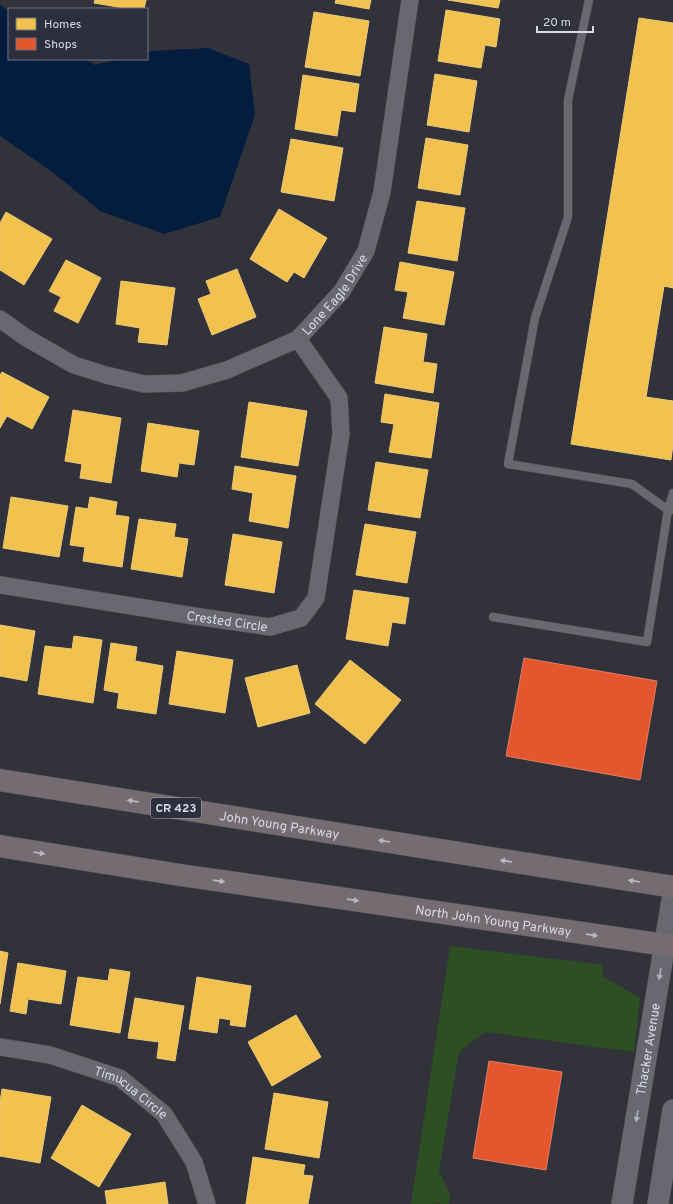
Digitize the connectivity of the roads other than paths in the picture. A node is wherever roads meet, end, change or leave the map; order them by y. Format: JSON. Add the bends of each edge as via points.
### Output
{"nodes":[{"id":1,"x":410,"y":0,"type":"edge"},
{"id":2,"x":589,"y":0,"type":"edge"},
{"id":3,"x":0,"y":319,"type":"edge"},
{"id":4,"x":298,"y":339,"type":"junction"},
{"id":5,"x":673,"y":493,"type":"edge"},
{"id":6,"x":670,"y":510,"type":"edge"},
{"id":7,"x":0,"y":585,"type":"edge"},
{"id":8,"x":493,"y":617,"type":"dead end"},
{"id":9,"x":0,"y":780,"type":"edge"},
{"id":10,"x":0,"y":846,"type":"edge"},
{"id":11,"x":673,"y":887,"type":"edge"},
{"id":12,"x":673,"y":894,"type":"edge"},
{"id":13,"x":669,"y":945,"type":"edge"},
{"id":14,"x":0,"y":1047,"type":"edge"},
{"id":15,"x":673,"y":1110,"type":"edge"},
{"id":16,"x":625,"y":1199,"type":"edge"},
{"id":17,"x":207,"y":1204,"type":"edge"},
{"id":18,"x":658,"y":1204,"type":"edge"}],
"edges":[{"from":1,"to":4,"type":"street","name":"Lone Eagle Drive","via":[[382,192],[366,251],[342,291]]},
{"from":2,"to":6,"type":"lane","via":[[568,100],[568,217],[536,318],[508,464],[632,484]]},
{"from":3,"to":4,"type":"street","name":"Lone Eagle Drive","via":[[25,337],[74,365],[144,384],[182,383],[226,370]]},
{"from":4,"to":7,"type":"street","name":"Crested Circle","via":[[339,398],[341,434],[316,598],[301,618],[270,627]]},
{"from":5,"to":6,"type":"lane"},
{"from":6,"to":8,"type":"lane","via":[[647,642]]},
{"from":11,"to":9,"type":"highway","name":"John Young Parkway","number":"CR 423","one_way":true},
{"from":10,"to":13,"type":"highway","name":"North John Young Parkway","one_way":true,"via":[[314,895]]},
{"from":12,"to":13,"type":"street","name":"Thacker Avenue"},
{"from":13,"to":16,"type":"street","name":"Thacker Avenue","one_way":true},
{"from":14,"to":17,"type":"street","name":"Timucua Circle","via":[[50,1055],[120,1078],[164,1114],[194,1162]]},
{"from":15,"to":18,"type":"street","via":[[666,1176]]}]}
